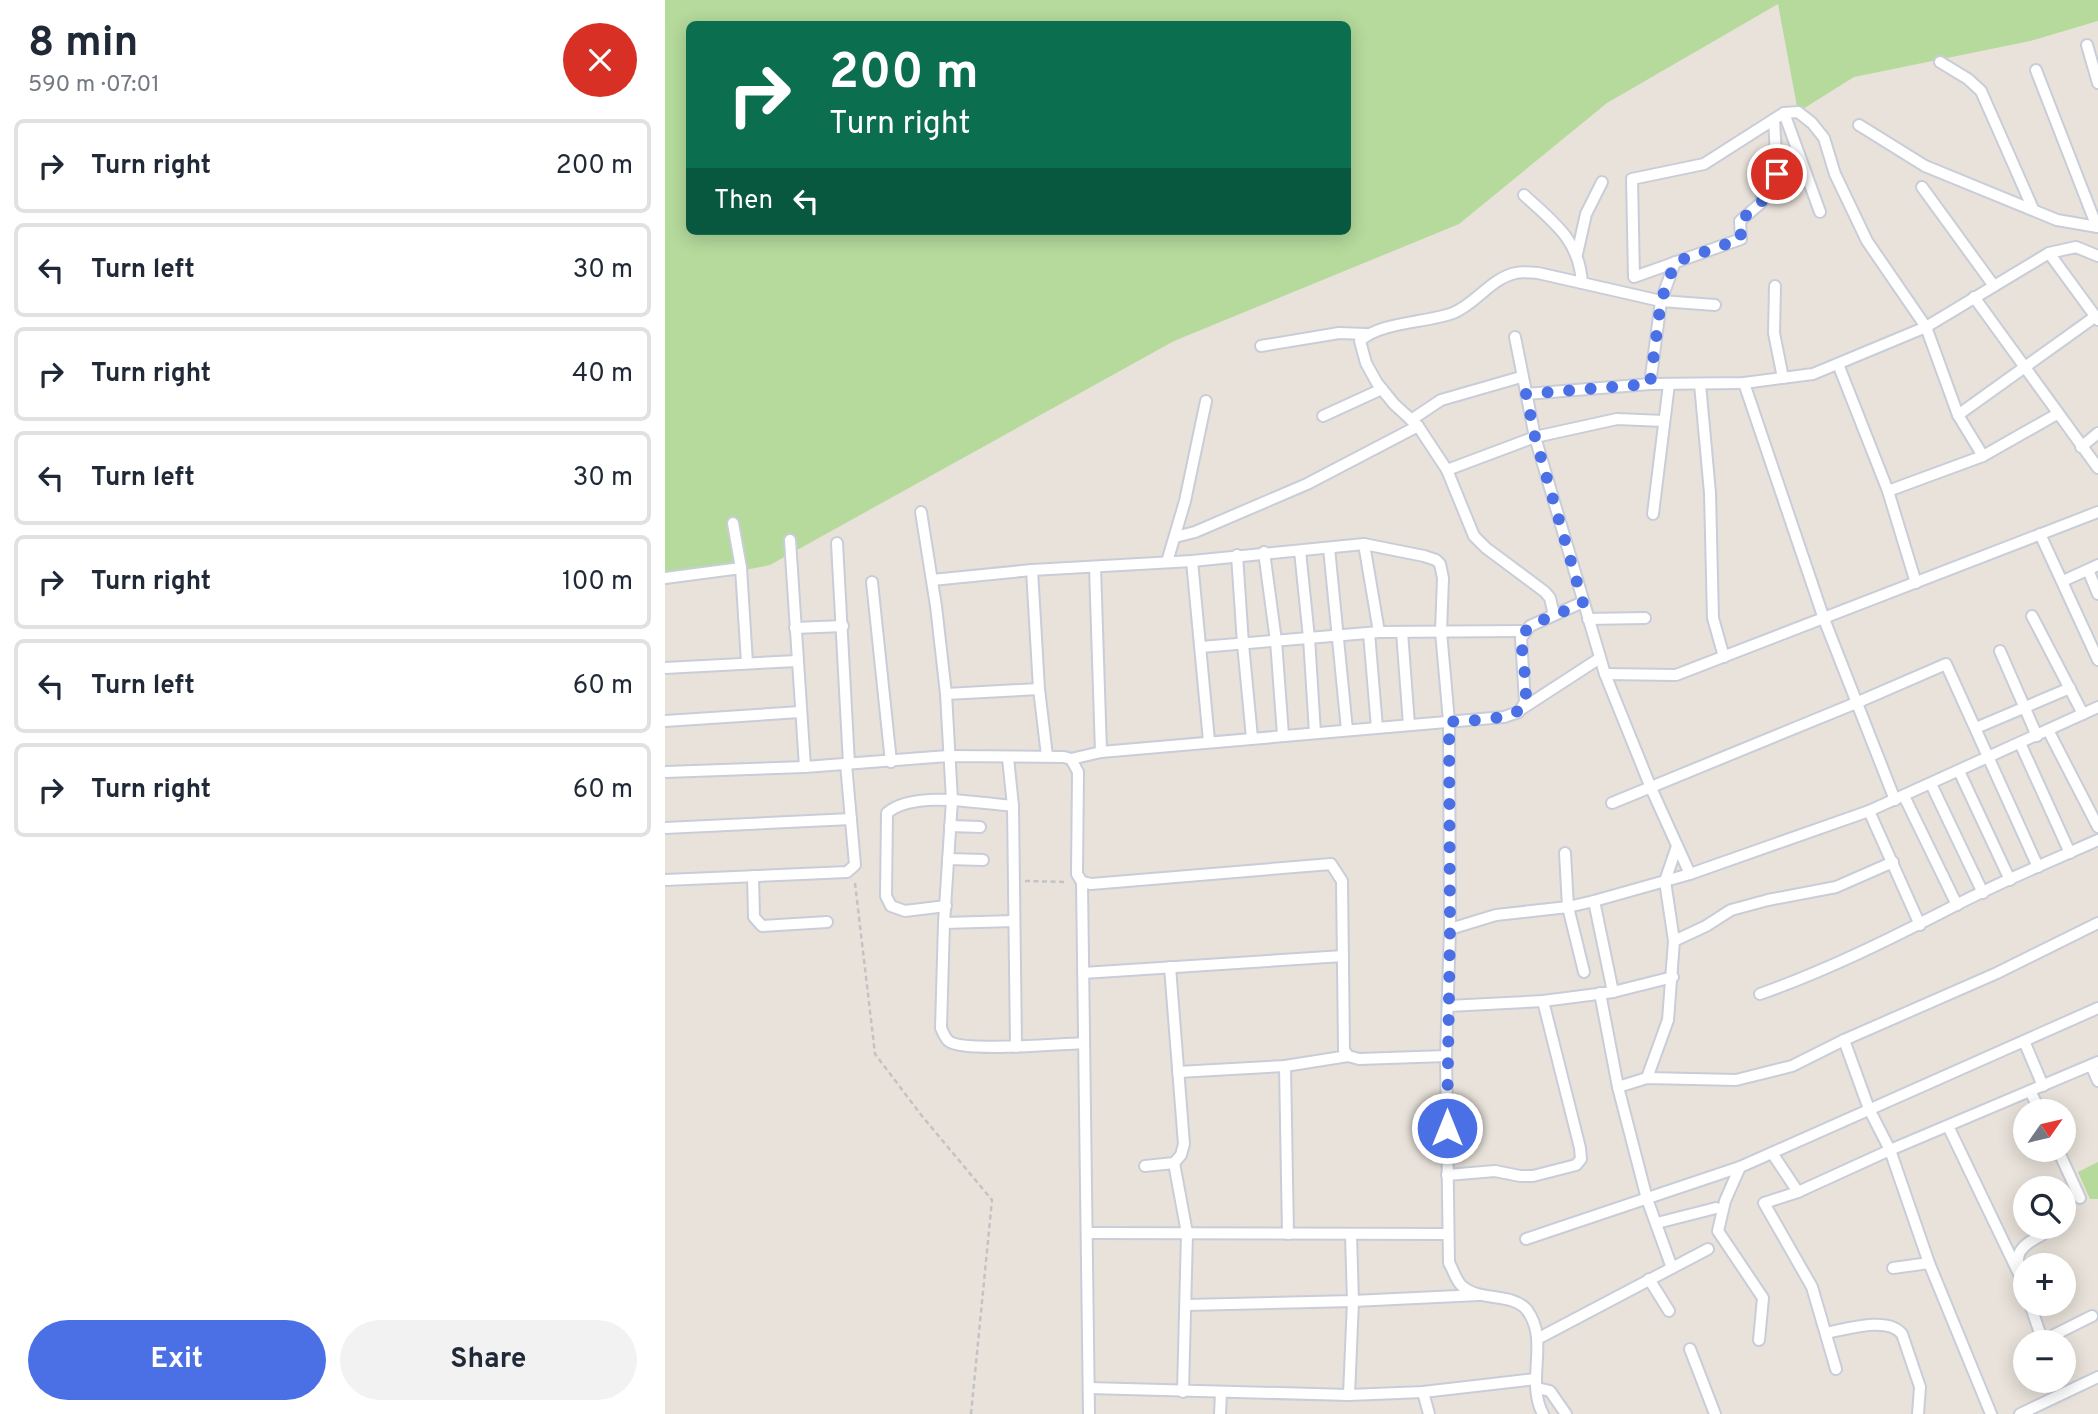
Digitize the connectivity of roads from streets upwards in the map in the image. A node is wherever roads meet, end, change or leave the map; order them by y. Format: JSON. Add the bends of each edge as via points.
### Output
{"nodes":[{"id":1,"x":2087,"y":45,"type":"dead end"},
{"id":2,"x":1940,"y":62,"type":"dead end"},
{"id":3,"x":2036,"y":70,"type":"dead end"},
{"id":4,"x":2098,"y":83,"type":"edge"},
{"id":5,"x":1779,"y":116,"type":"junction"},
{"id":6,"x":1859,"y":125,"type":"dead end"},
{"id":7,"x":1602,"y":182,"type":"dead end"},
{"id":8,"x":1922,"y":187,"type":"dead end"},
{"id":9,"x":1524,"y":195,"type":"dead end"},
{"id":10,"x":2032,"y":209,"type":"junction"},
{"id":11,"x":1820,"y":212,"type":"dead end"},
{"id":12,"x":2098,"y":227,"type":"edge"},
{"id":13,"x":2049,"y":253,"type":"junction"},
{"id":14,"x":1577,"y":256,"type":"junction"},
{"id":15,"x":2098,"y":256,"type":"edge"},
{"id":16,"x":1675,"y":262,"type":"junction"},
{"id":17,"x":1582,"y":283,"type":"junction"},
{"id":18,"x":1775,"y":286,"type":"dead end"},
{"id":19,"x":1994,"y":286,"type":"junction"},
{"id":20,"x":1974,"y":297,"type":"junction"},
{"id":21,"x":1661,"y":301,"type":"junction"},
{"id":22,"x":1715,"y":305,"type":"dead end"},
{"id":23,"x":2097,"y":318,"type":"edge"},
{"id":24,"x":1926,"y":327,"type":"junction"},
{"id":25,"x":1366,"y":334,"type":"junction"},
{"id":26,"x":1515,"y":337,"type":"dead end"},
{"id":27,"x":1261,"y":346,"type":"dead end"},
{"id":28,"x":1838,"y":364,"type":"junction"},
{"id":29,"x":2024,"y":367,"type":"junction"},
{"id":30,"x":1521,"y":377,"type":"junction"},
{"id":31,"x":1783,"y":378,"type":"junction"},
{"id":32,"x":1744,"y":383,"type":"junction"},
{"id":33,"x":1650,"y":384,"type":"junction"},
{"id":34,"x":1669,"y":384,"type":"junction"},
{"id":35,"x":1700,"y":384,"type":"junction"},
{"id":36,"x":1382,"y":389,"type":"junction"},
{"id":37,"x":1526,"y":394,"type":"junction"},
{"id":38,"x":1206,"y":401,"type":"dead end"},
{"id":39,"x":2057,"y":414,"type":"junction"},
{"id":40,"x":1958,"y":415,"type":"junction"},
{"id":41,"x":1323,"y":416,"type":"dead end"},
{"id":42,"x":1664,"y":421,"type":"junction"},
{"id":43,"x":1414,"y":423,"type":"junction"},
{"id":44,"x":2098,"y":433,"type":"edge"},
{"id":45,"x":1535,"y":437,"type":"junction"},
{"id":46,"x":2081,"y":447,"type":"junction"},
{"id":47,"x":1983,"y":456,"type":"junction"},
{"id":48,"x":2098,"y":468,"type":"edge"},
{"id":49,"x":1447,"y":470,"type":"junction"},
{"id":50,"x":1888,"y":491,"type":"junction"},
{"id":51,"x":921,"y":512,"type":"dead end"},
{"id":52,"x":2098,"y":512,"type":"edge"},
{"id":53,"x":1653,"y":514,"type":"dead end"},
{"id":54,"x":733,"y":523,"type":"dead end"},
{"id":55,"x":2040,"y":534,"type":"junction"},
{"id":56,"x":1175,"y":537,"type":"junction"},
{"id":57,"x":790,"y":540,"type":"dead end"},
{"id":58,"x":837,"y":542,"type":"dead end"},
{"id":59,"x":1364,"y":544,"type":"junction"},
{"id":60,"x":1329,"y":548,"type":"junction"},
{"id":61,"x":1300,"y":551,"type":"junction"},
{"id":62,"x":1264,"y":552,"type":"junction"},
{"id":63,"x":1237,"y":555,"type":"junction"},
{"id":64,"x":1192,"y":561,"type":"junction"},
{"id":65,"x":1167,"y":562,"type":"junction"},
{"id":66,"x":1095,"y":567,"type":"junction"},
{"id":67,"x":2093,"y":568,"type":"edge"},
{"id":68,"x":741,"y":569,"type":"junction"},
{"id":69,"x":1032,"y":570,"type":"junction"},
{"id":70,"x":665,"y":578,"type":"edge"},
{"id":71,"x":932,"y":580,"type":"junction"},
{"id":72,"x":2063,"y":581,"type":"junction"},
{"id":73,"x":872,"y":582,"type":"dead end"},
{"id":74,"x":1916,"y":583,"type":"junction"},
{"id":75,"x":2098,"y":594,"type":"edge"},
{"id":76,"x":1583,"y":603,"type":"junction"},
{"id":77,"x":1554,"y":615,"type":"junction"},
{"id":78,"x":2032,"y":616,"type":"dead end"},
{"id":79,"x":1645,"y":618,"type":"dead end"},
{"id":80,"x":1588,"y":619,"type":"junction"},
{"id":81,"x":1824,"y":619,"type":"junction"},
{"id":82,"x":843,"y":626,"type":"junction"},
{"id":83,"x":795,"y":628,"type":"junction"},
{"id":84,"x":1524,"y":631,"type":"junction"},
{"id":85,"x":1374,"y":632,"type":"junction"},
{"id":86,"x":1402,"y":632,"type":"junction"},
{"id":87,"x":1441,"y":632,"type":"junction"},
{"id":88,"x":1338,"y":636,"type":"junction"},
{"id":89,"x":1309,"y":638,"type":"junction"},
{"id":90,"x":1276,"y":641,"type":"junction"},
{"id":91,"x":1243,"y":644,"type":"junction"},
{"id":92,"x":1201,"y":647,"type":"junction"},
{"id":93,"x":2000,"y":651,"type":"dead end"},
{"id":94,"x":1724,"y":657,"type":"junction"},
{"id":95,"x":1600,"y":658,"type":"junction"},
{"id":96,"x":2098,"y":660,"type":"edge"},
{"id":97,"x":797,"y":661,"type":"junction"},
{"id":98,"x":747,"y":663,"type":"junction"},
{"id":99,"x":665,"y":668,"type":"edge"},
{"id":100,"x":1605,"y":674,"type":"junction"},
{"id":101,"x":2070,"y":688,"type":"junction"},
{"id":102,"x":1039,"y":689,"type":"junction"},
{"id":103,"x":946,"y":694,"type":"junction"},
{"id":104,"x":1856,"y":703,"type":"junction"},
{"id":105,"x":2025,"y":707,"type":"junction"},
{"id":106,"x":2098,"y":707,"type":"edge"},
{"id":107,"x":1522,"y":709,"type":"junction"},
{"id":108,"x":800,"y":712,"type":"junction"},
{"id":109,"x":2083,"y":714,"type":"junction"},
{"id":110,"x":665,"y":721,"type":"edge"},
{"id":111,"x":1449,"y":722,"type":"junction"},
{"id":112,"x":1409,"y":725,"type":"junction"},
{"id":113,"x":1377,"y":727,"type":"junction"},
{"id":114,"x":1976,"y":728,"type":"junction"},
{"id":115,"x":1346,"y":730,"type":"junction"},
{"id":116,"x":2048,"y":730,"type":"junction"},
{"id":117,"x":1315,"y":733,"type":"junction"},
{"id":118,"x":1283,"y":735,"type":"junction"},
{"id":119,"x":2037,"y":736,"type":"junction"},
{"id":120,"x":1252,"y":738,"type":"junction"},
{"id":121,"x":1209,"y":741,"type":"junction"},
{"id":122,"x":2020,"y":743,"type":"junction"},
{"id":123,"x":1101,"y":752,"type":"junction"},
{"id":124,"x":948,"y":756,"type":"junction"},
{"id":125,"x":1047,"y":757,"type":"junction"},
{"id":126,"x":1008,"y":758,"type":"junction"},
{"id":127,"x":1987,"y":759,"type":"junction"},
{"id":128,"x":1071,"y":760,"type":"junction"},
{"id":129,"x":891,"y":762,"type":"junction"},
{"id":130,"x":851,"y":764,"type":"junction"},
{"id":131,"x":805,"y":767,"type":"junction"},
{"id":132,"x":1959,"y":771,"type":"junction"},
{"id":133,"x":665,"y":772,"type":"edge"},
{"id":134,"x":1931,"y":783,"type":"junction"},
{"id":135,"x":1651,"y":788,"type":"junction"},
{"id":136,"x":1899,"y":798,"type":"junction"},
{"id":137,"x":952,"y":800,"type":"junction"},
{"id":138,"x":1612,"y":803,"type":"dead end"},
{"id":139,"x":1013,"y":806,"type":"junction"},
{"id":140,"x":1869,"y":811,"type":"junction"},
{"id":141,"x":851,"y":819,"type":"junction"},
{"id":142,"x":950,"y":826,"type":"junction"},
{"id":143,"x":980,"y":827,"type":"dead end"},
{"id":144,"x":2098,"y":827,"type":"edge"},
{"id":145,"x":665,"y":828,"type":"edge"},
{"id":146,"x":2098,"y":840,"type":"edge"},
{"id":147,"x":1677,"y":846,"type":"junction"},
{"id":148,"x":1565,"y":853,"type":"dead end"},
{"id":149,"x":2070,"y":853,"type":"junction"},
{"id":150,"x":948,"y":859,"type":"junction"},
{"id":151,"x":983,"y":860,"type":"dead end"},
{"id":152,"x":1893,"y":862,"type":"junction"},
{"id":153,"x":2038,"y":867,"type":"junction"},
{"id":154,"x":1690,"y":874,"type":"junction"},
{"id":155,"x":753,"y":876,"type":"junction"},
{"id":156,"x":665,"y":880,"type":"edge"},
{"id":157,"x":2010,"y":880,"type":"junction"},
{"id":158,"x":1665,"y":881,"type":"junction"},
{"id":159,"x":1082,"y":882,"type":"junction"},
{"id":160,"x":1983,"y":892,"type":"junction"},
{"id":161,"x":1594,"y":901,"type":"junction"},
{"id":162,"x":1957,"y":905,"type":"junction"},
{"id":163,"x":946,"y":906,"type":"junction"},
{"id":164,"x":1568,"y":907,"type":"junction"},
{"id":165,"x":1014,"y":921,"type":"junction"},
{"id":166,"x":827,"y":922,"type":"dead end"},
{"id":167,"x":944,"y":923,"type":"junction"},
{"id":168,"x":2098,"y":923,"type":"edge"},
{"id":169,"x":1920,"y":925,"type":"junction"},
{"id":170,"x":1450,"y":929,"type":"junction"},
{"id":171,"x":1674,"y":941,"type":"junction"},
{"id":172,"x":1343,"y":956,"type":"junction"},
{"id":173,"x":1170,"y":967,"type":"junction"},
{"id":174,"x":1584,"y":972,"type":"dead end"},
{"id":175,"x":1083,"y":973,"type":"junction"},
{"id":176,"x":1673,"y":977,"type":"junction"},
{"id":177,"x":1613,"y":992,"type":"junction"},
{"id":178,"x":1600,"y":993,"type":"junction"},
{"id":179,"x":1760,"y":994,"type":"dead end"},
{"id":180,"x":1543,"y":1001,"type":"junction"},
{"id":181,"x":1448,"y":1006,"type":"junction"},
{"id":182,"x":2098,"y":1008,"type":"edge"},
{"id":183,"x":1844,"y":1040,"type":"junction"},
{"id":184,"x":2024,"y":1041,"type":"junction"},
{"id":185,"x":1084,"y":1043,"type":"junction"},
{"id":186,"x":1016,"y":1047,"type":"junction"},
{"id":187,"x":1348,"y":1056,"type":"junction"},
{"id":188,"x":1446,"y":1056,"type":"junction"},
{"id":189,"x":2094,"y":1063,"type":"edge"},
{"id":190,"x":1285,"y":1066,"type":"junction"},
{"id":191,"x":1178,"y":1072,"type":"junction"},
{"id":192,"x":1647,"y":1077,"type":"junction"},
{"id":193,"x":2098,"y":1082,"type":"edge"},
{"id":194,"x":2043,"y":1086,"type":"junction"},
{"id":195,"x":1618,"y":1087,"type":"junction"},
{"id":196,"x":2031,"y":1091,"type":"junction"},
{"id":197,"x":2035,"y":1099,"type":"edge"},
{"id":198,"x":1869,"y":1109,"type":"junction"},
{"id":199,"x":1948,"y":1126,"type":"junction"},
{"id":200,"x":1890,"y":1150,"type":"junction"},
{"id":201,"x":1772,"y":1153,"type":"junction"},
{"id":202,"x":2064,"y":1162,"type":"edge"},
{"id":203,"x":1174,"y":1163,"type":"junction"},
{"id":204,"x":1145,"y":1167,"type":"dead end"},
{"id":205,"x":1740,"y":1167,"type":"junction"},
{"id":206,"x":1447,"y":1175,"type":"junction"},
{"id":207,"x":1798,"y":1192,"type":"junction"},
{"id":208,"x":2080,"y":1198,"type":"dead end"},
{"id":209,"x":1647,"y":1199,"type":"junction"},
{"id":210,"x":1716,"y":1209,"type":"dead end"},
{"id":211,"x":1657,"y":1223,"type":"junction"},
{"id":212,"x":1087,"y":1233,"type":"junction"},
{"id":213,"x":1187,"y":1233,"type":"junction"},
{"id":214,"x":1287,"y":1234,"type":"junction"},
{"id":215,"x":1447,"y":1234,"type":"junction"},
{"id":216,"x":1351,"y":1235,"type":"junction"},
{"id":217,"x":1525,"y":1239,"type":"dead end"},
{"id":218,"x":2034,"y":1239,"type":"edge"},
{"id":219,"x":1708,"y":1249,"type":"dead end"},
{"id":220,"x":2018,"y":1253,"type":"edge"},
{"id":221,"x":2013,"y":1262,"type":"edge"},
{"id":222,"x":1930,"y":1263,"type":"junction"},
{"id":223,"x":1672,"y":1268,"type":"junction"},
{"id":224,"x":1893,"y":1268,"type":"dead end"},
{"id":225,"x":1649,"y":1279,"type":"junction"},
{"id":226,"x":1482,"y":1295,"type":"junction"},
{"id":227,"x":1353,"y":1301,"type":"junction"},
{"id":228,"x":1187,"y":1305,"type":"junction"},
{"id":229,"x":1669,"y":1311,"type":"dead end"},
{"id":230,"x":2092,"y":1316,"type":"dead end"},
{"id":231,"x":2065,"y":1330,"type":"edge"},
{"id":232,"x":1826,"y":1333,"type":"junction"},
{"id":233,"x":1539,"y":1338,"type":"junction"},
{"id":234,"x":1759,"y":1340,"type":"dead end"},
{"id":235,"x":1690,"y":1349,"type":"dead end"},
{"id":236,"x":1836,"y":1369,"type":"dead end"},
{"id":237,"x":2098,"y":1377,"type":"edge"},
{"id":238,"x":1537,"y":1383,"type":"junction"},
{"id":239,"x":2076,"y":1387,"type":"edge"},
{"id":240,"x":1089,"y":1388,"type":"junction"},
{"id":241,"x":1183,"y":1392,"type":"junction"},
{"id":242,"x":1423,"y":1392,"type":"junction"},
{"id":243,"x":1220,"y":1393,"type":"junction"},
{"id":244,"x":2064,"y":1393,"type":"edge"},
{"id":245,"x":1349,"y":1395,"type":"junction"},
{"id":246,"x":2044,"y":1409,"type":"edge"},
{"id":247,"x":1089,"y":1414,"type":"edge"},
{"id":248,"x":1220,"y":1414,"type":"edge"},
{"id":249,"x":1429,"y":1414,"type":"edge"},
{"id":250,"x":1543,"y":1414,"type":"edge"},
{"id":251,"x":1566,"y":1414,"type":"edge"},
{"id":252,"x":1716,"y":1414,"type":"edge"},
{"id":253,"x":1919,"y":1414,"type":"edge"},
{"id":254,"x":1991,"y":1414,"type":"edge"},
{"id":255,"x":2020,"y":1414,"type":"edge"}],
"edges":[{"from":1,"to":4,"type":"street"},
{"from":2,"to":10,"type":"street","via":[[1981,91]]},
{"from":3,"to":12,"type":"street"},
{"from":5,"to":11,"type":"street"},
{"from":5,"to":16,"type":"street","via":[[1777,174],[1762,184],[1762,201],[1740,221],[1741,239]]},
{"from":5,"to":16,"type":"street","via":[[1704,164],[1632,178],[1634,277]]},
{"from":5,"to":24,"type":"street","via":[[1798,112],[1824,138],[1835,174],[1867,241]]},
{"from":6,"to":10,"type":"street","via":[[1924,166]]},
{"from":7,"to":14,"type":"street","via":[[1585,214]]},
{"from":8,"to":19,"type":"street"},
{"from":9,"to":14,"type":"street","via":[[1562,230]]},
{"from":10,"to":12,"type":"street","via":[[2057,220]]},
{"from":13,"to":15,"type":"street","via":[[2076,247]]},
{"from":13,"to":19,"type":"street"},
{"from":13,"to":23,"type":"street"},
{"from":14,"to":17,"type":"street"},
{"from":16,"to":21,"type":"street"},
{"from":17,"to":21,"type":"street"},
{"from":17,"to":25,"type":"street","via":[[1517,272],[1453,313]]},
{"from":18,"to":31,"type":"street","via":[[1774,333]]},
{"from":19,"to":20,"type":"street"},
{"from":20,"to":24,"type":"street"},
{"from":20,"to":29,"type":"street"},
{"from":21,"to":22,"type":"street"},
{"from":21,"to":33,"type":"street"},
{"from":23,"to":29,"type":"street"},
{"from":24,"to":28,"type":"street"},
{"from":24,"to":40,"type":"street"},
{"from":25,"to":27,"type":"street","via":[[1339,333]]},
{"from":25,"to":36,"type":"street","via":[[1360,349]]},
{"from":26,"to":30,"type":"street"},
{"from":28,"to":31,"type":"street","via":[[1814,374]]},
{"from":28,"to":50,"type":"street"},
{"from":29,"to":39,"type":"street"},
{"from":29,"to":40,"type":"street"},
{"from":30,"to":37,"type":"street"},
{"from":30,"to":43,"type":"street","via":[[1441,400]]},
{"from":31,"to":32,"type":"street"},
{"from":32,"to":35,"type":"street"},
{"from":32,"to":81,"type":"street"},
{"from":33,"to":34,"type":"street"},
{"from":33,"to":37,"type":"street"},
{"from":34,"to":35,"type":"street"},
{"from":34,"to":42,"type":"street"},
{"from":35,"to":94,"type":"street","via":[[1710,493],[1713,618]]},
{"from":36,"to":41,"type":"street"},
{"from":36,"to":43,"type":"street"},
{"from":37,"to":45,"type":"street"},
{"from":38,"to":56,"type":"street"},
{"from":39,"to":46,"type":"street"},
{"from":39,"to":47,"type":"street"},
{"from":40,"to":47,"type":"street"},
{"from":42,"to":45,"type":"street","via":[[1617,419]]},
{"from":42,"to":53,"type":"street"},
{"from":43,"to":49,"type":"street"},
{"from":43,"to":56,"type":"street","via":[[1307,484]]},
{"from":44,"to":46,"type":"street"},
{"from":45,"to":49,"type":"street"},
{"from":45,"to":76,"type":"street"},
{"from":46,"to":48,"type":"street"},
{"from":47,"to":50,"type":"street"},
{"from":49,"to":77,"type":"street","via":[[1475,536],[1536,583],[1550,598]]},
{"from":50,"to":74,"type":"street"},
{"from":51,"to":71,"type":"street"},
{"from":52,"to":55,"type":"street"},
{"from":54,"to":68,"type":"street"},
{"from":55,"to":72,"type":"street"},
{"from":55,"to":74,"type":"street"},
{"from":56,"to":65,"type":"street"},
{"from":57,"to":83,"type":"street"},
{"from":58,"to":82,"type":"street"},
{"from":59,"to":60,"type":"street"},
{"from":59,"to":85,"type":"street"},
{"from":59,"to":87,"type":"street","via":[[1424,555],[1440,564]]},
{"from":60,"to":61,"type":"street"},
{"from":60,"to":88,"type":"street"},
{"from":61,"to":62,"type":"street"},
{"from":61,"to":89,"type":"street"},
{"from":62,"to":63,"type":"street"},
{"from":62,"to":90,"type":"street"},
{"from":63,"to":64,"type":"street"},
{"from":63,"to":91,"type":"street"},
{"from":64,"to":65,"type":"street"},
{"from":64,"to":92,"type":"street"},
{"from":65,"to":66,"type":"street"},
{"from":66,"to":69,"type":"street"},
{"from":66,"to":123,"type":"street"},
{"from":67,"to":72,"type":"street"},
{"from":67,"to":75,"type":"street"},
{"from":68,"to":70,"type":"street"},
{"from":68,"to":98,"type":"street"},
{"from":69,"to":71,"type":"street"},
{"from":69,"to":102,"type":"street"},
{"from":71,"to":103,"type":"street"},
{"from":72,"to":96,"type":"street"},
{"from":73,"to":129,"type":"street"},
{"from":74,"to":81,"type":"street"},
{"from":76,"to":77,"type":"street"},
{"from":76,"to":80,"type":"street"},
{"from":77,"to":84,"type":"street"},
{"from":78,"to":101,"type":"street"},
{"from":79,"to":80,"type":"street"},
{"from":80,"to":95,"type":"street"},
{"from":81,"to":94,"type":"street"},
{"from":81,"to":104,"type":"street"},
{"from":82,"to":83,"type":"street"},
{"from":82,"to":130,"type":"street"},
{"from":83,"to":97,"type":"street"},
{"from":84,"to":87,"type":"street"},
{"from":84,"to":107,"type":"street"},
{"from":85,"to":86,"type":"street"},
{"from":85,"to":88,"type":"street"},
{"from":85,"to":113,"type":"street"},
{"from":86,"to":87,"type":"street"},
{"from":86,"to":112,"type":"street"},
{"from":87,"to":111,"type":"street"},
{"from":88,"to":89,"type":"street"},
{"from":88,"to":115,"type":"street"},
{"from":89,"to":90,"type":"street"},
{"from":89,"to":117,"type":"street"},
{"from":90,"to":91,"type":"street"},
{"from":90,"to":118,"type":"street"},
{"from":91,"to":92,"type":"street"},
{"from":91,"to":120,"type":"street"},
{"from":92,"to":121,"type":"street"},
{"from":93,"to":105,"type":"street"},
{"from":94,"to":100,"type":"street","via":[[1676,675]]},
{"from":95,"to":100,"type":"street"},
{"from":95,"to":107,"type":"street"},
{"from":97,"to":98,"type":"street"},
{"from":97,"to":108,"type":"street"},
{"from":98,"to":99,"type":"street"},
{"from":100,"to":135,"type":"street"},
{"from":101,"to":105,"type":"street"},
{"from":101,"to":109,"type":"street"},
{"from":102,"to":103,"type":"street"},
{"from":102,"to":125,"type":"street"},
{"from":103,"to":124,"type":"street"},
{"from":104,"to":114,"type":"street","via":[[1946,664]]},
{"from":104,"to":135,"type":"street"},
{"from":104,"to":136,"type":"street"},
{"from":105,"to":114,"type":"street"},
{"from":105,"to":119,"type":"street"},
{"from":106,"to":109,"type":"street"},
{"from":107,"to":111,"type":"street","via":[[1504,717]]},
{"from":108,"to":110,"type":"street"},
{"from":108,"to":131,"type":"street"},
{"from":109,"to":116,"type":"street"},
{"from":111,"to":112,"type":"street"},
{"from":111,"to":170,"type":"street"},
{"from":112,"to":113,"type":"street"},
{"from":113,"to":115,"type":"street"},
{"from":114,"to":127,"type":"street"},
{"from":115,"to":117,"type":"street"},
{"from":116,"to":119,"type":"street"},
{"from":116,"to":144,"type":"street"},
{"from":117,"to":118,"type":"street"},
{"from":118,"to":120,"type":"street"},
{"from":119,"to":122,"type":"street"},
{"from":120,"to":121,"type":"street"},
{"from":121,"to":123,"type":"street"},
{"from":122,"to":127,"type":"street"},
{"from":122,"to":149,"type":"street"},
{"from":123,"to":128,"type":"street"},
{"from":124,"to":126,"type":"street"},
{"from":124,"to":129,"type":"street"},
{"from":124,"to":137,"type":"street"},
{"from":125,"to":126,"type":"street"},
{"from":125,"to":128,"type":"street"},
{"from":126,"to":139,"type":"street"},
{"from":127,"to":132,"type":"street"},
{"from":127,"to":153,"type":"street"},
{"from":128,"to":159,"type":"street","via":[[1078,772],[1077,874]]},
{"from":129,"to":130,"type":"street"},
{"from":130,"to":131,"type":"street"},
{"from":130,"to":141,"type":"street"},
{"from":131,"to":133,"type":"street"},
{"from":132,"to":134,"type":"street"},
{"from":132,"to":157,"type":"street"},
{"from":134,"to":136,"type":"street"},
{"from":134,"to":160,"type":"street"},
{"from":135,"to":138,"type":"street"},
{"from":135,"to":147,"type":"street"},
{"from":136,"to":140,"type":"street"},
{"from":136,"to":162,"type":"street"},
{"from":137,"to":139,"type":"street"},
{"from":137,"to":142,"type":"street"},
{"from":137,"to":163,"type":"street","via":[[905,803],[885,818],[886,897],[891,906],[905,911]]},
{"from":139,"to":165,"type":"street"},
{"from":140,"to":152,"type":"street"},
{"from":140,"to":154,"type":"street"},
{"from":141,"to":145,"type":"street"},
{"from":141,"to":155,"type":"street","via":[[853,869]]},
{"from":142,"to":143,"type":"street"},
{"from":142,"to":150,"type":"street"},
{"from":146,"to":149,"type":"street"},
{"from":147,"to":154,"type":"street"},
{"from":147,"to":158,"type":"street"},
{"from":148,"to":164,"type":"street"},
{"from":149,"to":153,"type":"street"},
{"from":150,"to":151,"type":"street"},
{"from":150,"to":163,"type":"street"},
{"from":152,"to":169,"type":"street"},
{"from":152,"to":171,"type":"street","via":[[1836,887],[1731,910]]},
{"from":153,"to":157,"type":"street"},
{"from":154,"to":158,"type":"street"},
{"from":155,"to":156,"type":"street"},
{"from":155,"to":166,"type":"street","via":[[754,917],[762,926]]},
{"from":157,"to":160,"type":"street"},
{"from":158,"to":161,"type":"street"},
{"from":158,"to":171,"type":"street"},
{"from":159,"to":172,"type":"street","via":[[1331,863],[1342,881]]},
{"from":159,"to":175,"type":"street"},
{"from":160,"to":162,"type":"street"},
{"from":161,"to":164,"type":"street"},
{"from":161,"to":177,"type":"street"},
{"from":162,"to":169,"type":"street"},
{"from":163,"to":167,"type":"street"},
{"from":164,"to":170,"type":"street","via":[[1496,915]]},
{"from":164,"to":174,"type":"street"},
{"from":165,"to":167,"type":"street"},
{"from":165,"to":186,"type":"street"},
{"from":167,"to":186,"type":"street","via":[[941,1028],[946,1039],[963,1046]]},
{"from":168,"to":183,"type":"street"},
{"from":169,"to":179,"type":"street","via":[[1813,976]]},
{"from":170,"to":181,"type":"street"},
{"from":171,"to":176,"type":"street"},
{"from":172,"to":173,"type":"street"},
{"from":172,"to":187,"type":"street","via":[[1343,1050]]},
{"from":173,"to":175,"type":"street"},
{"from":173,"to":191,"type":"street"},
{"from":175,"to":185,"type":"street"},
{"from":176,"to":177,"type":"street"},
{"from":176,"to":192,"type":"street","via":[[1668,1020]]},
{"from":177,"to":178,"type":"street"},
{"from":178,"to":180,"type":"street"},
{"from":178,"to":195,"type":"street"},
{"from":180,"to":181,"type":"street"},
{"from":180,"to":206,"type":"street","via":[[1581,1159],[1576,1165],[1533,1176],[1495,1171]]},
{"from":181,"to":188,"type":"street"},
{"from":182,"to":184,"type":"street"},
{"from":183,"to":192,"type":"street","via":[[1792,1066],[1736,1080]]},
{"from":183,"to":198,"type":"street"},
{"from":184,"to":194,"type":"street"},
{"from":184,"to":198,"type":"street"},
{"from":185,"to":186,"type":"street"},
{"from":185,"to":212,"type":"street"},
{"from":187,"to":188,"type":"street"},
{"from":187,"to":190,"type":"street"},
{"from":188,"to":206,"type":"street"},
{"from":189,"to":193,"type":"street"},
{"from":189,"to":194,"type":"street"},
{"from":190,"to":191,"type":"street"},
{"from":190,"to":214,"type":"street"},
{"from":191,"to":203,"type":"street","via":[[1184,1144]]},
{"from":192,"to":195,"type":"street"},
{"from":194,"to":196,"type":"street"},
{"from":195,"to":209,"type":"street"},
{"from":196,"to":197,"type":"street"},
{"from":196,"to":199,"type":"street"},
{"from":198,"to":200,"type":"street"},
{"from":198,"to":201,"type":"street"},
{"from":199,"to":200,"type":"street"},
{"from":199,"to":221,"type":"street"},
{"from":200,"to":207,"type":"street"},
{"from":200,"to":222,"type":"street"},
{"from":201,"to":205,"type":"street"},
{"from":201,"to":207,"type":"street"},
{"from":202,"to":208,"type":"street"},
{"from":203,"to":204,"type":"street"},
{"from":203,"to":213,"type":"street"},
{"from":205,"to":209,"type":"street"},
{"from":205,"to":234,"type":"street","via":[[1717,1231],[1763,1298]]},
{"from":206,"to":215,"type":"street"},
{"from":207,"to":232,"type":"street","via":[[1764,1203],[1812,1287]]},
{"from":209,"to":211,"type":"street"},
{"from":209,"to":217,"type":"street"},
{"from":210,"to":211,"type":"street"},
{"from":211,"to":223,"type":"street"},
{"from":212,"to":213,"type":"street"},
{"from":212,"to":240,"type":"street"},
{"from":213,"to":214,"type":"street"},
{"from":213,"to":228,"type":"street"},
{"from":214,"to":216,"type":"street"},
{"from":215,"to":216,"type":"street"},
{"from":215,"to":226,"type":"street","via":[[1449,1263],[1462,1286]]},
{"from":216,"to":227,"type":"street"},
{"from":218,"to":220,"type":"street"},
{"from":219,"to":223,"type":"street"},
{"from":222,"to":224,"type":"street"},
{"from":222,"to":254,"type":"street"},
{"from":223,"to":225,"type":"street"},
{"from":225,"to":229,"type":"street"},
{"from":225,"to":233,"type":"street"},
{"from":226,"to":227,"type":"street"},
{"from":226,"to":233,"type":"street","via":[[1524,1307]]},
{"from":227,"to":228,"type":"street"},
{"from":227,"to":245,"type":"street"},
{"from":228,"to":241,"type":"street"},
{"from":230,"to":231,"type":"street"},
{"from":232,"to":236,"type":"street"},
{"from":232,"to":253,"type":"street","via":[[1896,1326],[1920,1387]]},
{"from":233,"to":238,"type":"street"},
{"from":235,"to":252,"type":"street"},
{"from":237,"to":239,"type":"street"},
{"from":238,"to":242,"type":"street"},
{"from":238,"to":250,"type":"street"},
{"from":238,"to":251,"type":"street","via":[[1550,1391]]},
{"from":240,"to":241,"type":"street"},
{"from":240,"to":247,"type":"street"},
{"from":241,"to":243,"type":"street"},
{"from":242,"to":245,"type":"street"},
{"from":242,"to":249,"type":"street"},
{"from":243,"to":245,"type":"street"},
{"from":243,"to":248,"type":"street"},
{"from":244,"to":246,"type":"street"},
{"from":246,"to":255,"type":"street"}]}
